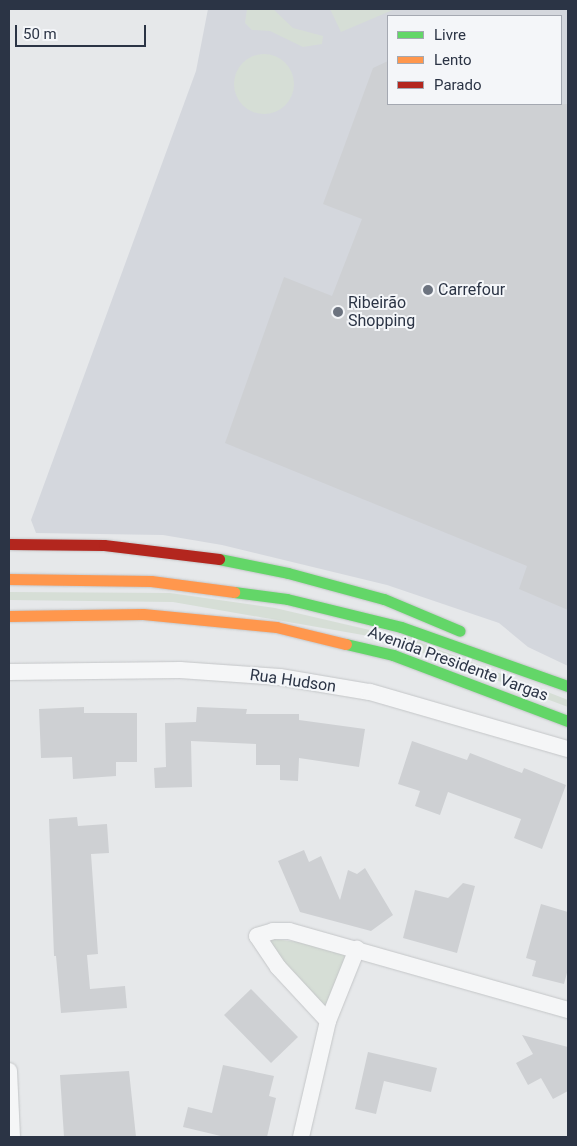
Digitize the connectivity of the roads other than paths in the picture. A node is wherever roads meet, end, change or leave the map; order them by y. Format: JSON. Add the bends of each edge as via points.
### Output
{"nodes":[{"id":1,"x":9,"y":544,"type":"edge"},
{"id":2,"x":9,"y":579,"type":"edge"},
{"id":3,"x":9,"y":616,"type":"edge"},
{"id":4,"x":474,"y":637,"type":"dead end"},
{"id":5,"x":510,"y":652,"type":"dead end"},
{"id":6,"x":9,"y":672,"type":"edge"},
{"id":7,"x":544,"y":679,"type":"junction"},
{"id":8,"x":568,"y":686,"type":"edge"},
{"id":9,"x":568,"y":721,"type":"edge"},
{"id":10,"x":568,"y":749,"type":"edge"},
{"id":11,"x":357,"y":949,"type":"junction"},
{"id":12,"x":568,"y":1010,"type":"edge"},
{"id":13,"x":328,"y":1021,"type":"junction"},
{"id":14,"x":9,"y":1071,"type":"edge"},
{"id":15,"x":12,"y":1137,"type":"edge"},
{"id":16,"x":301,"y":1137,"type":"edge"}],
"edges":[{"from":1,"to":4,"type":"main road","via":[[104,545],[196,554],[288,573],[384,599]]},
{"from":2,"to":7,"type":"main road","name":"Avenida Presidente Vargas","via":[[151,581],[287,599],[401,627]]},
{"from":3,"to":9,"type":"main road","name":"Avenida Presidente Vargas","via":[[143,614],[276,627],[393,655]]},
{"from":5,"to":7,"type":"main road","via":[[536,663]]},
{"from":6,"to":10,"type":"street","name":"Rua Hudson","via":[[180,670],[280,677],[370,692]]},
{"from":7,"to":8,"type":"main road","name":"Avenida Presidente Vargas"},
{"from":11,"to":12,"type":"street"},
{"from":11,"to":13,"type":"street"},
{"from":11,"to":13,"type":"street","via":[[289,931],[257,936],[278,967]]},
{"from":13,"to":16,"type":"street"},
{"from":14,"to":15,"type":"street"}]}
